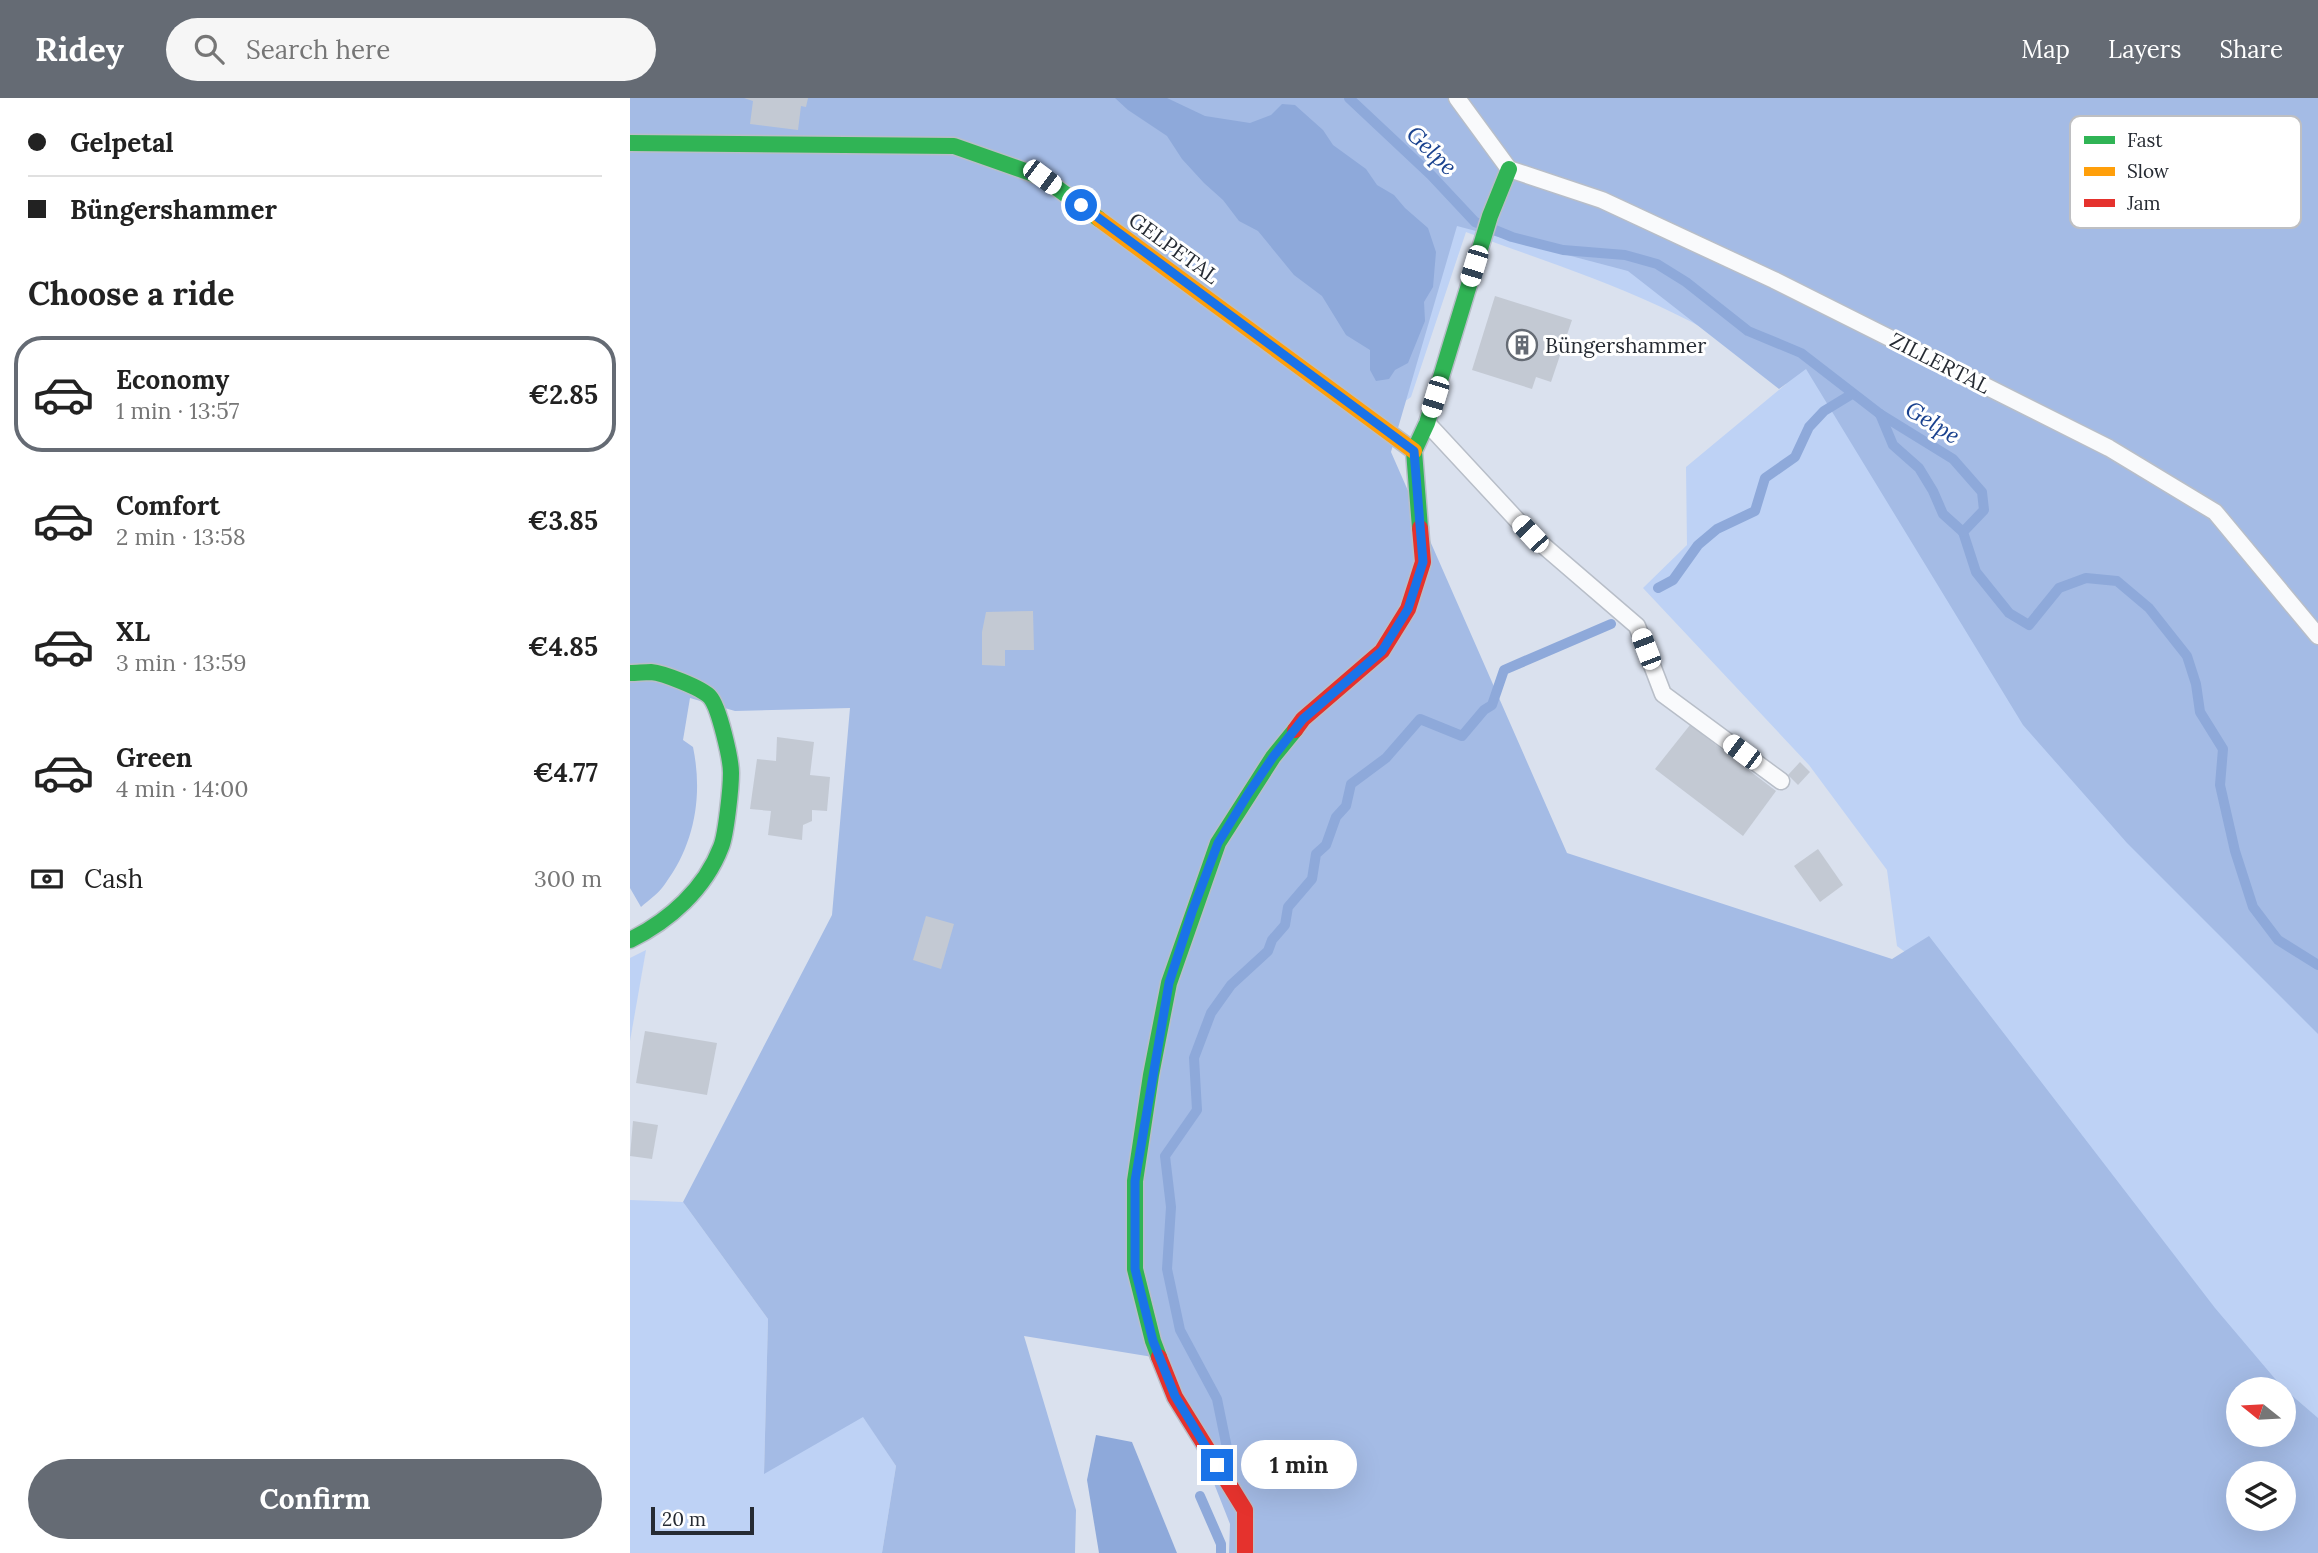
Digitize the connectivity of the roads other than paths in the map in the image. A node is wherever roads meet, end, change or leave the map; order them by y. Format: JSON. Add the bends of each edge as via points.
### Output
{"nodes":[{"id":1,"x":1457,"y":98,"type":"edge"},
{"id":2,"x":630,"y":144,"type":"edge"},
{"id":3,"x":1509,"y":169,"type":"junction"},
{"id":4,"x":1427,"y":423,"type":"junction"},
{"id":5,"x":1414,"y":451,"type":"junction"},
{"id":6,"x":2318,"y":636,"type":"edge"},
{"id":7,"x":630,"y":673,"type":"edge"},
{"id":8,"x":1781,"y":781,"type":"dead end"},
{"id":9,"x":630,"y":940,"type":"edge"},
{"id":10,"x":1245,"y":1553,"type":"edge"}],
"edges":[{"from":1,"to":3,"type":"lane"},
{"from":2,"to":5,"type":"street","name":"GELPETAL","via":[[954,146],[1042,177]]},
{"from":3,"to":4,"type":"street","via":[[1489,216]]},
{"from":3,"to":6,"type":"lane","name":"ZILLERTAL","via":[[1602,200],[1774,279],[2109,448],[2215,512]]},
{"from":4,"to":5,"type":"street"},
{"from":4,"to":8,"type":"lane","via":[[1530,534],[1637,626],[1663,694]]},
{"from":5,"to":10,"type":"street","via":[[1423,562],[1408,609],[1382,651],[1303,719],[1218,843],[1169,983],[1137,1167],[1135,1269],[1153,1341],[1175,1396],[1245,1510]]},
{"from":7,"to":9,"type":"street","via":[[654,672],[710,696],[723,729],[731,773],[722,846],[704,878],[682,906]]}]}
